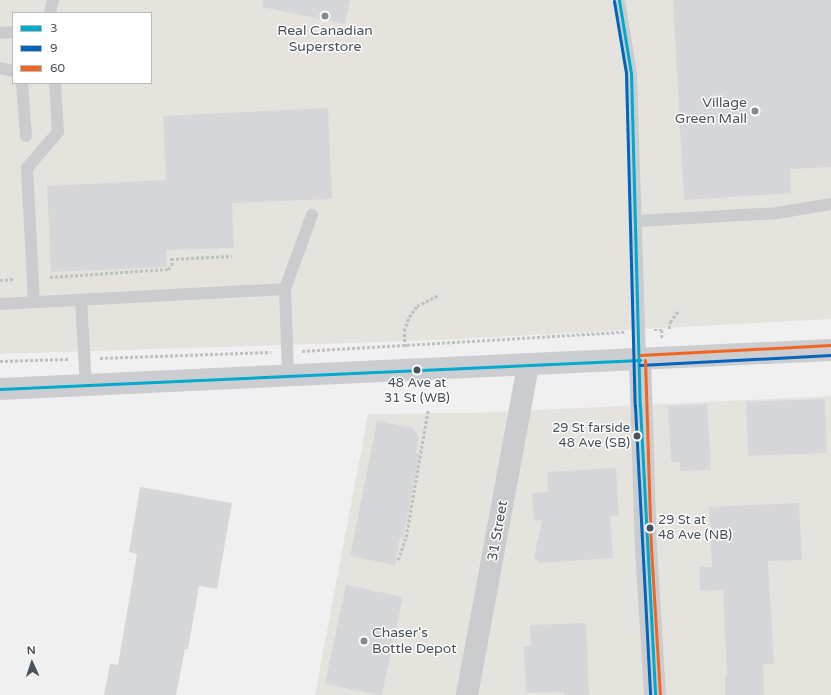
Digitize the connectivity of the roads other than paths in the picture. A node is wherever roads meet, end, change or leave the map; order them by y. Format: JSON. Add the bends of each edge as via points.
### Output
{"nodes":[{"id":1,"x":53,"y":0,"type":"edge"},
{"id":2,"x":619,"y":0,"type":"edge"},
{"id":3,"x":50,"y":12,"type":"edge"},
{"id":4,"x":12,"y":32,"type":"edge"},
{"id":5,"x":0,"y":33,"type":"edge"},
{"id":6,"x":0,"y":68,"type":"edge"},
{"id":7,"x":12,"y":70,"type":"edge"},
{"id":8,"x":22,"y":84,"type":"edge"},
{"id":9,"x":55,"y":84,"type":"edge"},
{"id":10,"x":26,"y":136,"type":"dead end"},
{"id":11,"x":831,"y":204,"type":"edge"},
{"id":12,"x":312,"y":215,"type":"dead end"},
{"id":13,"x":636,"y":221,"type":"junction"},
{"id":14,"x":285,"y":289,"type":"junction"},
{"id":15,"x":81,"y":300,"type":"junction"},
{"id":16,"x":34,"y":302,"type":"junction"},
{"id":17,"x":0,"y":304,"type":"edge"},
{"id":18,"x":831,"y":350,"type":"edge"},
{"id":19,"x":640,"y":360,"type":"junction"},
{"id":20,"x":528,"y":367,"type":"junction"},
{"id":21,"x":288,"y":375,"type":"junction"},
{"id":22,"x":86,"y":386,"type":"junction"},
{"id":23,"x":0,"y":389,"type":"edge"},
{"id":24,"x":467,"y":695,"type":"edge"},
{"id":25,"x":655,"y":695,"type":"edge"}],
"edges":[{"from":1,"to":3,"type":"lane"},
{"from":2,"to":13,"type":"lane","via":[[631,73]]},
{"from":4,"to":5,"type":"lane"},
{"from":6,"to":7,"type":"lane"},
{"from":8,"to":10,"type":"lane"},
{"from":9,"to":16,"type":"lane","via":[[58,132],[27,168]]},
{"from":11,"to":13,"type":"lane","via":[[777,213]]},
{"from":12,"to":14,"type":"lane"},
{"from":13,"to":19,"type":"lane"},
{"from":14,"to":15,"type":"lane"},
{"from":14,"to":21,"type":"lane"},
{"from":15,"to":16,"type":"lane"},
{"from":15,"to":22,"type":"lane"},
{"from":16,"to":17,"type":"lane"},
{"from":18,"to":19,"type":"main road"},
{"from":19,"to":20,"type":"main road"},
{"from":19,"to":25,"type":"street","via":[[646,548]]},
{"from":20,"to":21,"type":"main road"},
{"from":20,"to":24,"type":"street","name":"31 Street"},
{"from":21,"to":22,"type":"main road"},
{"from":22,"to":23,"type":"main road"}]}
